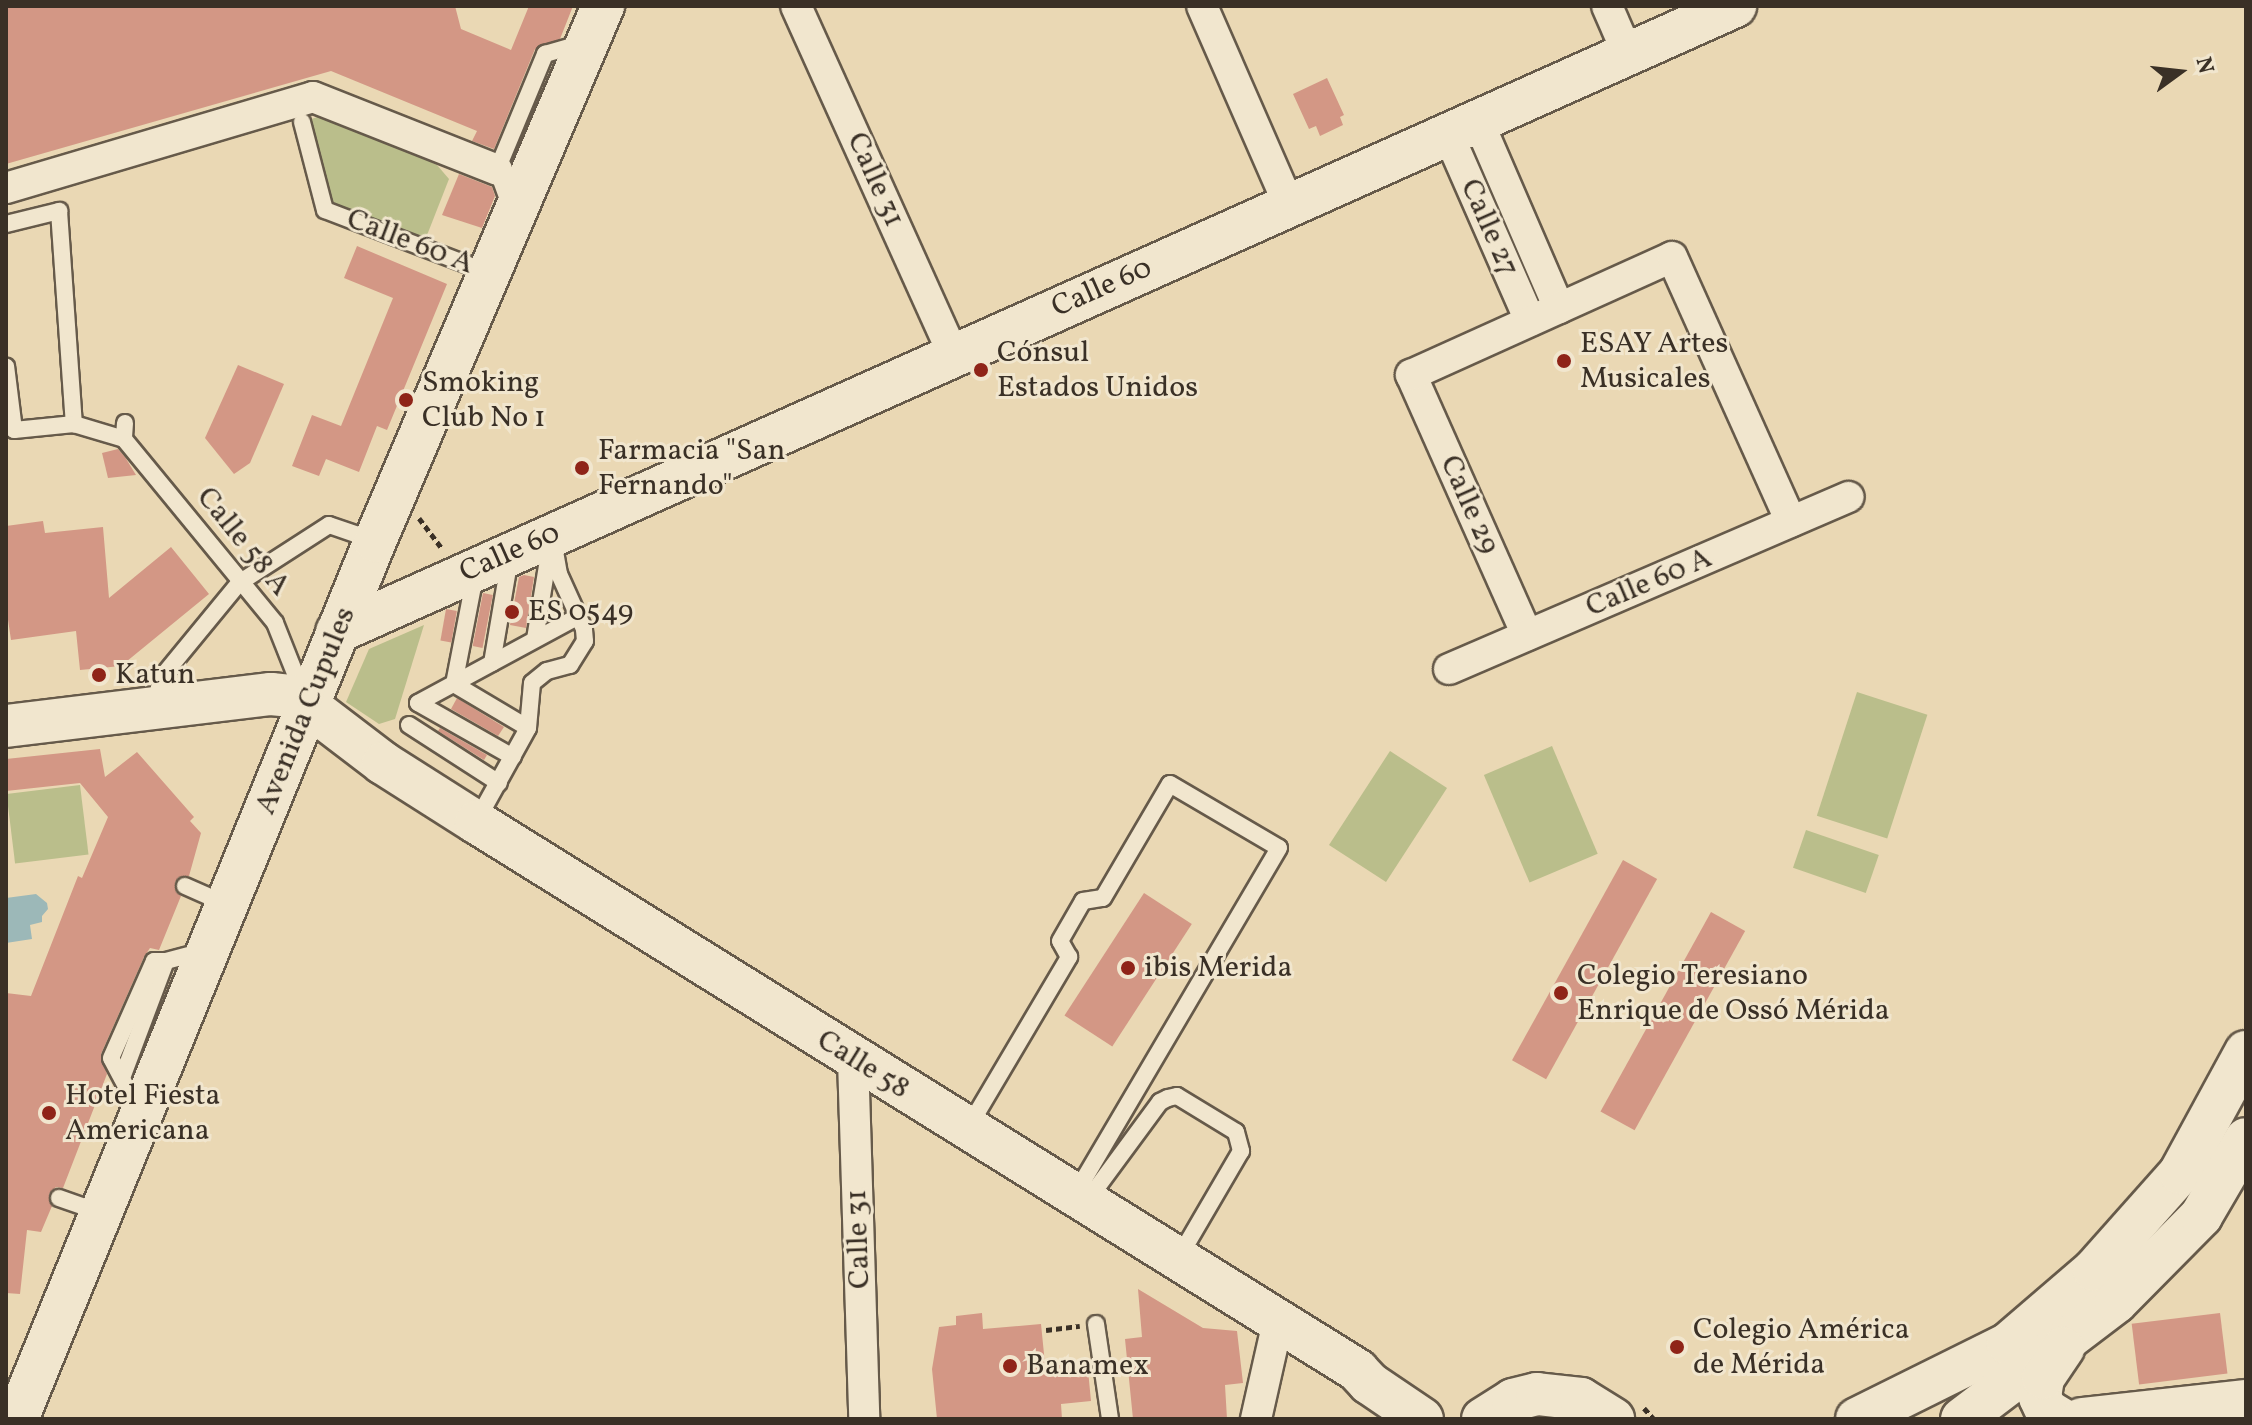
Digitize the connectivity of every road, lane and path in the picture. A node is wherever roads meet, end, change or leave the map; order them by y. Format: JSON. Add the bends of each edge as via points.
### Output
{"nodes":[{"id":1,"x":1202,"y":6,"type":"edge"},
{"id":2,"x":1607,"y":6,"type":"edge"},
{"id":3,"x":1735,"y":6,"type":"edge"},
{"id":4,"x":807,"y":9,"type":"edge"},
{"id":5,"x":595,"y":24,"type":"edge"},
{"id":6,"x":1628,"y":54,"type":"junction"},
{"id":7,"x":302,"y":122,"type":"dead end"},
{"id":8,"x":1463,"y":127,"type":"junction"},
{"id":9,"x":497,"y":170,"type":"junction"},
{"id":10,"x":6,"y":188,"type":"edge"},
{"id":11,"x":1289,"y":205,"type":"junction"},
{"id":12,"x":513,"y":211,"type":"junction"},
{"id":13,"x":6,"y":224,"type":"edge"},
{"id":14,"x":489,"y":273,"type":"junction"},
{"id":15,"x":1559,"y":308,"type":"junction"},
{"id":16,"x":1530,"y":321,"type":"junction"},
{"id":17,"x":953,"y":354,"type":"junction"},
{"id":18,"x":6,"y":366,"type":"edge"},
{"id":19,"x":74,"y":424,"type":"junction"},
{"id":20,"x":1849,"y":497,"type":"dead end"},
{"id":21,"x":418,"y":516,"type":"dead end"},
{"id":22,"x":1791,"y":522,"type":"junction"},
{"id":23,"x":552,"y":533,"type":"junction"},
{"id":24,"x":375,"y":541,"type":"junction"},
{"id":25,"x":477,"y":556,"type":"junction"},
{"id":26,"x":239,"y":583,"type":"junction"},
{"id":27,"x":579,"y":616,"type":"junction"},
{"id":28,"x":337,"y":632,"type":"junction"},
{"id":29,"x":1527,"y":635,"type":"junction"},
{"id":30,"x":535,"y":639,"type":"junction"},
{"id":31,"x":492,"y":663,"type":"junction"},
{"id":32,"x":1449,"y":669,"type":"dead end"},
{"id":33,"x":454,"y":684,"type":"junction"},
{"id":34,"x":307,"y":705,"type":"junction"},
{"id":35,"x":155,"y":710,"type":"junction"},
{"id":36,"x":409,"y":725,"type":"dead end"},
{"id":37,"x":6,"y":726,"type":"edge"},
{"id":38,"x":528,"y":728,"type":"junction"},
{"id":39,"x":513,"y":757,"type":"junction"},
{"id":40,"x":499,"y":783,"type":"junction"},
{"id":41,"x":476,"y":822,"type":"junction"},
{"id":42,"x":185,"y":886,"type":"dead end"},
{"id":43,"x":227,"y":905,"type":"junction"},
{"id":44,"x":209,"y":949,"type":"junction"},
{"id":45,"x":2246,"y":1052,"type":"edge"},
{"id":46,"x":853,"y":1059,"type":"junction"},
{"id":47,"x":142,"y":1115,"type":"junction"},
{"id":48,"x":967,"y":1129,"type":"junction"},
{"id":49,"x":2246,"y":1139,"type":"edge"},
{"id":50,"x":59,"y":1198,"type":"dead end"},
{"id":51,"x":1080,"y":1199,"type":"junction"},
{"id":52,"x":102,"y":1212,"type":"junction"},
{"id":53,"x":1178,"y":1259,"type":"junction"},
{"id":54,"x":1278,"y":1321,"type":"junction"},
{"id":55,"x":1096,"y":1324,"type":"joint"},
{"id":56,"x":1046,"y":1330,"type":"dead end"},
{"id":57,"x":2071,"y":1337,"type":"junction"},
{"id":58,"x":2246,"y":1401,"type":"edge"},
{"id":59,"x":17,"y":1419,"type":"edge"},
{"id":60,"x":864,"y":1419,"type":"edge"},
{"id":61,"x":1110,"y":1419,"type":"edge"},
{"id":62,"x":1256,"y":1419,"type":"edge"},
{"id":63,"x":1422,"y":1419,"type":"edge"},
{"id":64,"x":1483,"y":1419,"type":"edge"},
{"id":65,"x":1613,"y":1419,"type":"edge"},
{"id":66,"x":1857,"y":1419,"type":"edge"},
{"id":67,"x":1962,"y":1419,"type":"edge"},
{"id":68,"x":2061,"y":1419,"type":"edge"},
{"id":69,"x":2082,"y":1419,"type":"edge"}],
"edges":[{"from":1,"to":11,"type":"street"},
{"from":2,"to":6,"type":"street"},
{"from":3,"to":6,"type":"street","name":"Calle 60"},
{"from":4,"to":17,"type":"street","name":"Calle 31"},
{"from":5,"to":9,"type":"lane","via":[[545,54]]},
{"from":5,"to":12,"type":"street","name":"Avenida Cupules"},
{"from":6,"to":8,"type":"street","name":"Calle 60"},
{"from":7,"to":14,"type":"lane","name":"Calle 60 A","via":[[325,210]]},
{"from":8,"to":11,"type":"street","name":"Calle 60"},
{"from":8,"to":15,"type":"street","name":"Calle 27"},
{"from":8,"to":16,"type":"street","name":"Calle 27"},
{"from":9,"to":10,"type":"street","via":[[313,97]]},
{"from":9,"to":12,"type":"lane"},
{"from":11,"to":17,"type":"street","name":"Calle 60"},
{"from":12,"to":14,"type":"street","name":"Avenida Cupules"},
{"from":13,"to":19,"type":"lane","via":[[59,211]]},
{"from":14,"to":24,"type":"street","name":"Avenida Cupules"},
{"from":15,"to":16,"type":"street"},
{"from":15,"to":22,"type":"street","via":[[1672,257]]},
{"from":16,"to":29,"type":"street","name":"Calle 29","via":[[1411,375]]},
{"from":17,"to":23,"type":"street","name":"Calle 60"},
{"from":18,"to":19,"type":"lane","via":[[14,430]]},
{"from":19,"to":26,"type":"lane","name":"Calle 58 A","via":[[125,431]]},
{"from":20,"to":22,"type":"street","name":"Calle 60 A"},
{"from":21,"to":25,"type":"path"},
{"from":22,"to":29,"type":"street","name":"Calle 60 A"},
{"from":23,"to":25,"type":"street","name":"Calle 60"},
{"from":23,"to":27,"type":"lane","via":[[559,574]]},
{"from":23,"to":30,"type":"lane"},
{"from":24,"to":26,"type":"lane","via":[[329,525]]},
{"from":24,"to":28,"type":"street","name":"Avenida Cupules"},
{"from":25,"to":28,"type":"street","name":"Calle 60"},
{"from":25,"to":31,"type":"lane"},
{"from":25,"to":33,"type":"lane"},
{"from":26,"to":34,"type":"lane","name":"Calle 58 A","via":[[275,623]]},
{"from":26,"to":35,"type":"lane","via":[[161,678]]},
{"from":27,"to":30,"type":"lane"},
{"from":27,"to":38,"type":"lane","via":[[585,641],[581,653],[570,665],[547,671],[532,683]]},
{"from":28,"to":34,"type":"street","name":"Avenida Cupules"},
{"from":29,"to":32,"type":"street","name":"Calle 60 A"},
{"from":30,"to":31,"type":"lane"},
{"from":31,"to":33,"type":"lane"},
{"from":33,"to":38,"type":"lane"},
{"from":33,"to":39,"type":"lane","via":[[418,703]]},
{"from":34,"to":35,"type":"street","via":[[271,694]]},
{"from":34,"to":41,"type":"street","name":"Calle 58","via":[[383,763]]},
{"from":34,"to":43,"type":"street","name":"Avenida Cupules"},
{"from":35,"to":37,"type":"street"},
{"from":36,"to":40,"type":"lane"},
{"from":38,"to":39,"type":"lane"},
{"from":39,"to":40,"type":"lane"},
{"from":40,"to":41,"type":"lane"},
{"from":41,"to":46,"type":"street","name":"Calle 58"},
{"from":42,"to":43,"type":"lane"},
{"from":43,"to":44,"type":"street","name":"Avenida Cupules"},
{"from":44,"to":47,"type":"street","name":"Avenida Cupules"},
{"from":44,"to":47,"type":"lane","via":[[166,961],[122,1078]]},
{"from":45,"to":66,"type":"street","via":[[2180,1173],[2094,1270],[2008,1344]]},
{"from":46,"to":48,"type":"street","name":"Calle 58"},
{"from":46,"to":60,"type":"street","name":"Calle 31"},
{"from":47,"to":52,"type":"street","name":"Avenida Cupules"},
{"from":48,"to":51,"type":"street","name":"Calle 58"},
{"from":48,"to":51,"type":"lane","via":[[1069,957],[1060,941],[1083,901],[1103,898],[1170,784],[1279,848]]},
{"from":49,"to":57,"type":"street","via":[[2201,1216],[2116,1302]]},
{"from":50,"to":52,"type":"lane"},
{"from":51,"to":53,"type":"street","name":"Calle 58"},
{"from":51,"to":53,"type":"lane","via":[[1160,1102],[1177,1096],[1236,1132],[1241,1151]]},
{"from":52,"to":59,"type":"street","name":"Avenida Cupules"},
{"from":53,"to":54,"type":"street","name":"Calle 58"},
{"from":54,"to":62,"type":"street"},
{"from":54,"to":63,"type":"street","name":"Calle 58"},
{"from":55,"to":56,"type":"path"},
{"from":55,"to":61,"type":"lane"},
{"from":57,"to":67,"type":"street"},
{"from":57,"to":68,"type":"street","via":[[2043,1378],[2040,1397],[2046,1410]]},
{"from":58,"to":69,"type":"street"},
{"from":64,"to":65,"type":"street","via":[[1513,1400],[1537,1394],[1581,1399]]}]}
